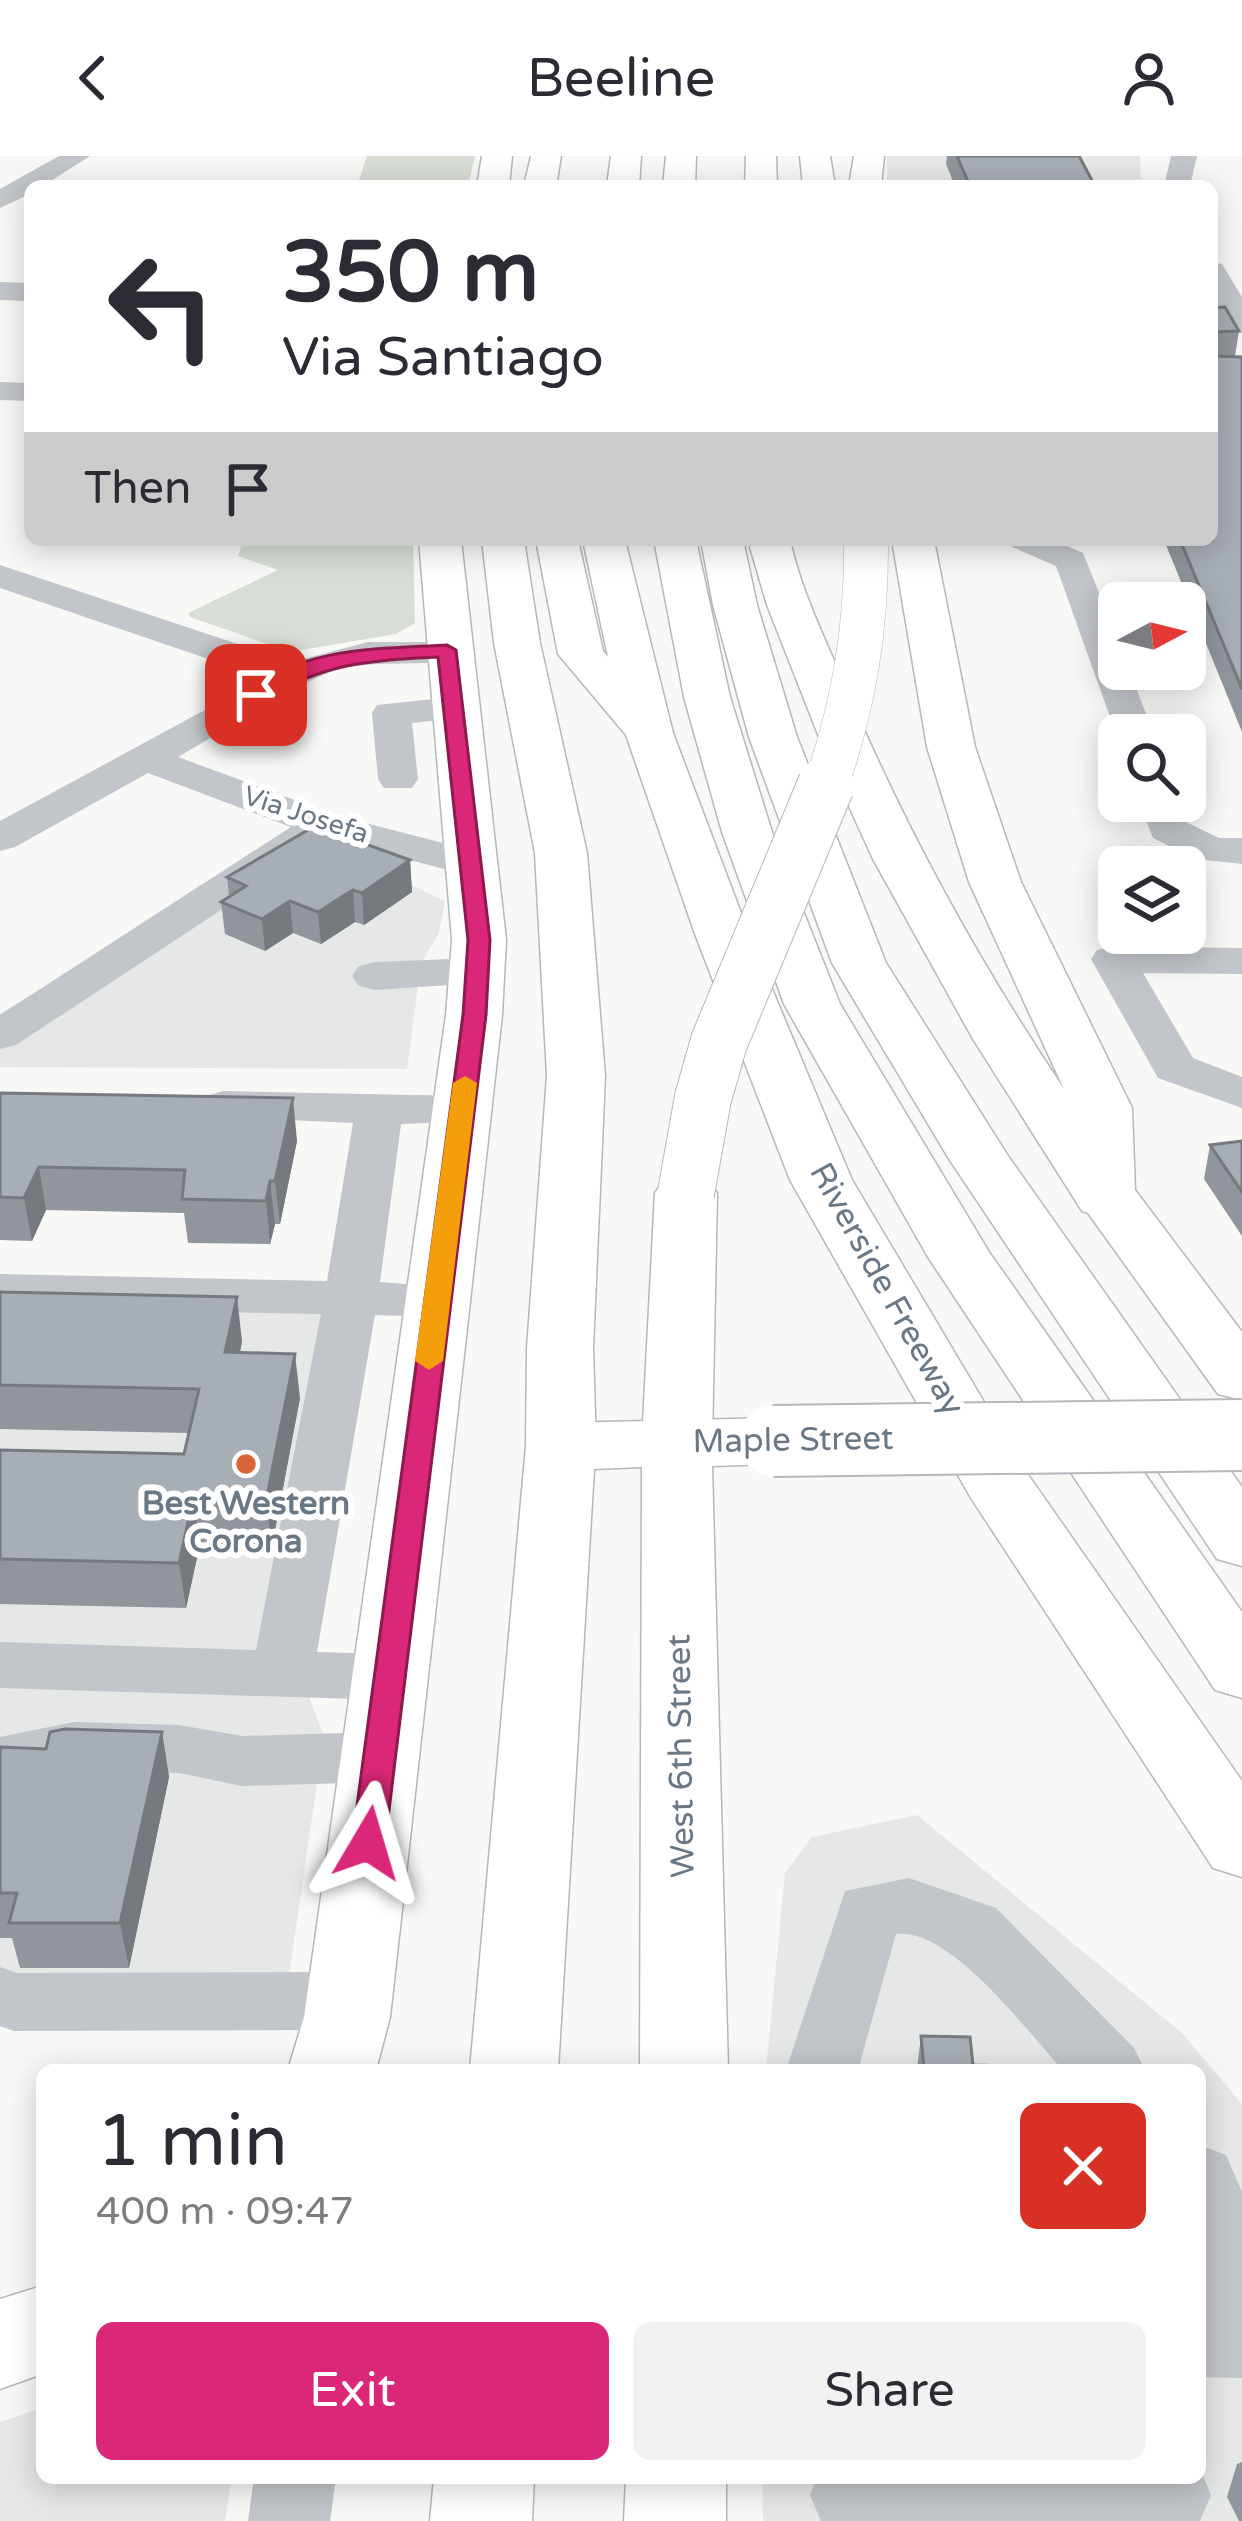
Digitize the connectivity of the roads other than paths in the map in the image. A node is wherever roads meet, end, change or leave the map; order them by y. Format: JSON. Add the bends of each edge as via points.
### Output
{"nodes":[{"id":1,"x":77,"y":156,"type":"edge"},
{"id":2,"x":1184,"y":156,"type":"edge"},
{"id":3,"x":1194,"y":156,"type":"edge"},
{"id":4,"x":38,"y":180,"type":"edge"},
{"id":5,"x":1225,"y":279,"type":"edge"},
{"id":6,"x":1231,"y":319,"type":"edge"},
{"id":7,"x":440,"y":546,"type":"edge"},
{"id":8,"x":504,"y":546,"type":"edge"},
{"id":9,"x":558,"y":546,"type":"edge"},
{"id":10,"x":605,"y":546,"type":"edge"},
{"id":11,"x":676,"y":546,"type":"edge"},
{"id":12,"x":723,"y":546,"type":"edge"},
{"id":13,"x":771,"y":546,"type":"edge"},
{"id":14,"x":866,"y":546,"type":"edge"},
{"id":15,"x":914,"y":546,"type":"edge"},
{"id":16,"x":1038,"y":546,"type":"edge"},
{"id":17,"x":0,"y":576,"type":"edge"},
{"id":18,"x":447,"y":650,"type":"junction"},
{"id":19,"x":292,"y":675,"type":"junction"},
{"id":20,"x":453,"y":709,"type":"junction"},
{"id":21,"x":1126,"y":714,"type":"edge"},
{"id":22,"x":650,"y":733,"type":"junction"},
{"id":23,"x":145,"y":758,"type":"junction"},
{"id":24,"x":398,"y":778,"type":"dead end"},
{"id":25,"x":1166,"y":822,"type":"edge"},
{"id":26,"x":322,"y":825,"type":"junction"},
{"id":27,"x":7,"y":828,"type":"edge"},
{"id":28,"x":1242,"y":850,"type":"edge"},
{"id":29,"x":471,"y":863,"type":"junction"},
{"id":30,"x":1242,"y":962,"type":"edge"},
{"id":31,"x":477,"y":972,"type":"junction"},
{"id":32,"x":375,"y":976,"type":"dead end"},
{"id":33,"x":0,"y":1035,"type":"edge"},
{"id":34,"x":1242,"y":1094,"type":"edge"},
{"id":35,"x":166,"y":1105,"type":"edge"},
{"id":36,"x":379,"y":1109,"type":"junction"},
{"id":37,"x":461,"y":1111,"type":"junction"},
{"id":38,"x":1104,"y":1198,"type":"junction"},
{"id":39,"x":0,"y":1292,"type":"edge"},
{"id":40,"x":351,"y":1298,"type":"junction"},
{"id":41,"x":436,"y":1300,"type":"junction"},
{"id":42,"x":1242,"y":1378,"type":"edge"},
{"id":43,"x":1242,"y":1436,"type":"edge"},
{"id":44,"x":677,"y":1442,"type":"junction"},
{"id":45,"x":561,"y":1446,"type":"junction"},
{"id":46,"x":1242,"y":1541,"type":"edge"},
{"id":47,"x":0,"y":1665,"type":"edge"},
{"id":48,"x":1242,"y":1670,"type":"edge"},
{"id":49,"x":282,"y":1674,"type":"junction"},
{"id":50,"x":389,"y":1677,"type":"junction"},
{"id":51,"x":380,"y":1757,"type":"junction"},
{"id":52,"x":0,"y":1762,"type":"edge"},
{"id":53,"x":1242,"y":1845,"type":"edge"},
{"id":54,"x":0,"y":1996,"type":"edge"},
{"id":55,"x":341,"y":2035,"type":"edge"},
{"id":56,"x":514,"y":2064,"type":"edge"},
{"id":57,"x":685,"y":2064,"type":"edge"},
{"id":58,"x":824,"y":2064,"type":"edge"},
{"id":59,"x":1103,"y":2064,"type":"edge"},
{"id":60,"x":1206,"y":2196,"type":"edge"},
{"id":61,"x":1242,"y":2304,"type":"edge"},
{"id":62,"x":36,"y":2332,"type":"edge"},
{"id":63,"x":1206,"y":2340,"type":"edge"},
{"id":64,"x":1242,"y":2341,"type":"edge"},
{"id":65,"x":0,"y":2344,"type":"edge"},
{"id":66,"x":294,"y":2484,"type":"edge"},
{"id":67,"x":484,"y":2484,"type":"edge"},
{"id":68,"x":676,"y":2484,"type":"edge"},
{"id":69,"x":851,"y":2498,"type":"edge"},
{"id":70,"x":1172,"y":2498,"type":"edge"},
{"id":71,"x":289,"y":2521,"type":"edge"},
{"id":72,"x":481,"y":2521,"type":"edge"},
{"id":73,"x":676,"y":2521,"type":"edge"}],
"edges":[{"from":1,"to":4,"type":"street"},
{"from":2,"to":3,"type":"street"},
{"from":5,"to":6,"type":"street"},
{"from":7,"to":18,"type":"main road"},
{"from":8,"to":45,"type":"main road","via":[[561,853],[576,1076]]},
{"from":9,"to":22,"type":"main road","via":[[581,654]]},
{"from":10,"to":22,"type":"main road","name":"Riverside Freeway"},
{"from":11,"to":48,"type":"main road","via":[[746,832],[812,1004],[960,1257]]},
{"from":12,"to":46,"type":"main road","via":[[773,737],[859,963],[979,1159]]},
{"from":13,"to":38,"type":"main road","via":[[840,739],[934,925]]},
{"from":14,"to":44,"type":"main road","name":"West 6th Street","bridge":true,"via":[[869,619],[857,696],[838,760],[718,1042],[696,1125],[676,1345]]},
{"from":15,"to":38,"type":"main road","via":[[951,747],[995,882],[1102,1108]]},
{"from":16,"to":21,"type":"street","via":[[1071,560]]},
{"from":17,"to":19,"type":"street"},
{"from":18,"to":19,"type":"street","via":[[368,653]]},
{"from":18,"to":20,"type":"main road"},
{"from":19,"to":23,"type":"street"},
{"from":20,"to":24,"type":"street","via":[[389,701]]},
{"from":20,"to":29,"type":"main road"},
{"from":22,"to":53,"type":"main road","name":"Riverside Freeway","via":[[821,1180],[997,1481]]},
{"from":23,"to":26,"type":"street","name":"Via Josefa"},
{"from":23,"to":27,"type":"street"},
{"from":25,"to":28,"type":"street","via":[[1211,850]]},
{"from":26,"to":29,"type":"street","name":"Via Josefa"},
{"from":26,"to":33,"type":"street"},
{"from":29,"to":31,"type":"main road"},
{"from":30,"to":34,"type":"street","via":[[1113,958],[1175,1069]]},
{"from":31,"to":32,"type":"street"},
{"from":31,"to":37,"type":"main road"},
{"from":35,"to":36,"type":"street"},
{"from":36,"to":37,"type":"street"},
{"from":36,"to":40,"type":"street"},
{"from":37,"to":41,"type":"main road"},
{"from":38,"to":42,"type":"main road"},
{"from":39,"to":40,"type":"street"},
{"from":40,"to":41,"type":"street"},
{"from":40,"to":49,"type":"street"},
{"from":41,"to":50,"type":"main road"},
{"from":43,"to":44,"type":"main road","name":"Maple Street","bridge":true},
{"from":44,"to":45,"type":"main road","name":"Maple Street"},
{"from":44,"to":57,"type":"main road","name":"West 6th Street"},
{"from":45,"to":56,"type":"main road"},
{"from":47,"to":49,"type":"street"},
{"from":49,"to":50,"type":"street"},
{"from":50,"to":51,"type":"main road"},
{"from":51,"to":52,"type":"street","via":[[242,1761],[179,1749],[74,1746]]},
{"from":51,"to":55,"type":"main road"},
{"from":54,"to":55,"type":"street"},
{"from":58,"to":59,"type":"street","via":[[869,1910],[908,1904],[972,1928]]},
{"from":60,"to":61,"type":"street"},
{"from":62,"to":65,"type":"main road"},
{"from":63,"to":64,"type":"street"},
{"from":66,"to":71,"type":"street"},
{"from":67,"to":72,"type":"main road"},
{"from":68,"to":73,"type":"main road"},
{"from":69,"to":70,"type":"street"}]}
